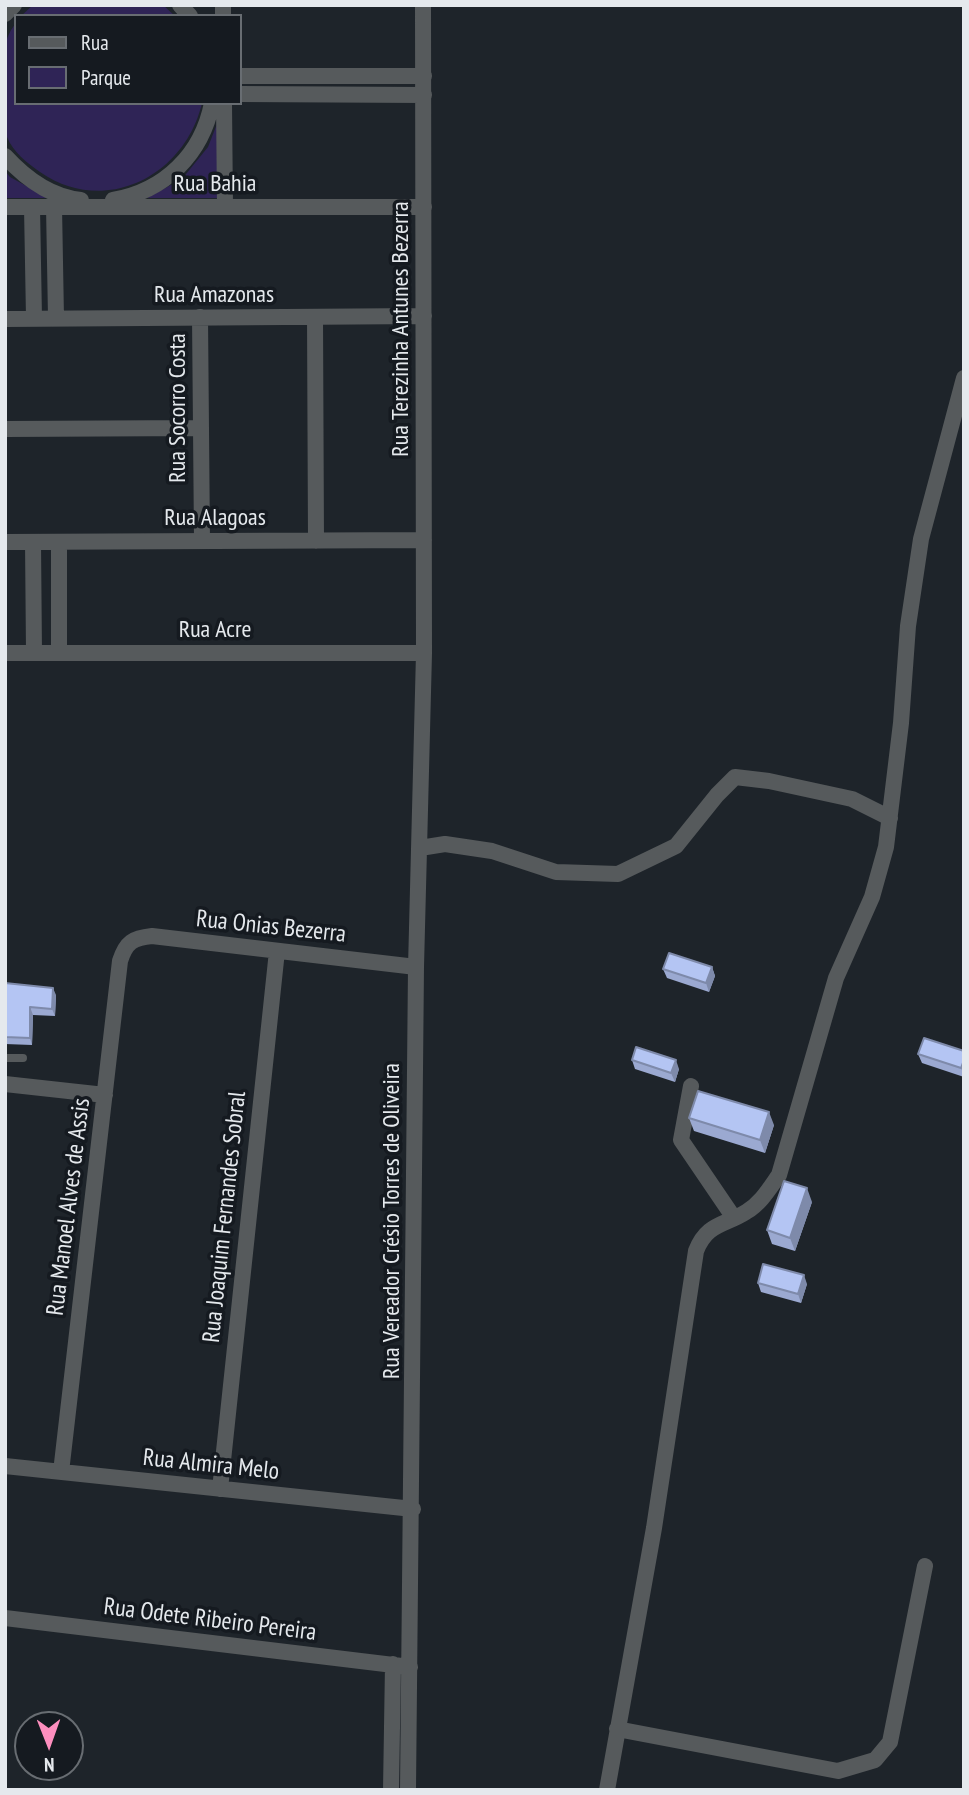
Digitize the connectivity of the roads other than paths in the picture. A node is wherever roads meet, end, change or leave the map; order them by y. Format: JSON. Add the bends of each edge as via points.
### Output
{"nodes":[{"id":1,"x":14,"y":5,"type":"edge"},
{"id":2,"x":424,"y":5,"type":"edge"},
{"id":3,"x":5,"y":14,"type":"edge"},
{"id":4,"x":242,"y":76,"type":"edge"},
{"id":5,"x":424,"y":76,"type":"junction"},
{"id":6,"x":242,"y":94,"type":"edge"},
{"id":7,"x":424,"y":95,"type":"junction"},
{"id":8,"x":212,"y":105,"type":"edge"},
{"id":9,"x":224,"y":105,"type":"edge"},
{"id":10,"x":5,"y":156,"type":"edge"},
{"id":11,"x":103,"y":204,"type":"junction"},
{"id":12,"x":54,"y":206,"type":"junction"},
{"id":13,"x":5,"y":207,"type":"edge"},
{"id":14,"x":32,"y":207,"type":"junction"},
{"id":15,"x":225,"y":207,"type":"junction"},
{"id":16,"x":424,"y":207,"type":"junction"},
{"id":17,"x":424,"y":316,"type":"junction"},
{"id":18,"x":201,"y":317,"type":"junction"},
{"id":19,"x":315,"y":317,"type":"junction"},
{"id":20,"x":5,"y":318,"type":"edge"},
{"id":21,"x":34,"y":318,"type":"junction"},
{"id":22,"x":56,"y":318,"type":"junction"},
{"id":23,"x":964,"y":378,"type":"edge"},
{"id":24,"x":201,"y":428,"type":"junction"},
{"id":25,"x":5,"y":429,"type":"edge"},
{"id":26,"x":424,"y":540,"type":"junction"},
{"id":27,"x":202,"y":541,"type":"junction"},
{"id":28,"x":316,"y":541,"type":"junction"},
{"id":29,"x":5,"y":542,"type":"edge"},
{"id":30,"x":33,"y":542,"type":"junction"},
{"id":31,"x":59,"y":542,"type":"junction"},
{"id":32,"x":5,"y":653,"type":"edge"},
{"id":33,"x":34,"y":653,"type":"junction"},
{"id":34,"x":59,"y":653,"type":"junction"},
{"id":35,"x":424,"y":653,"type":"junction"},
{"id":36,"x":890,"y":818,"type":"junction"},
{"id":37,"x":419,"y":848,"type":"junction"},
{"id":38,"x":124,"y":948,"type":"joint"},
{"id":39,"x":277,"y":951,"type":"junction"},
{"id":40,"x":416,"y":967,"type":"junction"},
{"id":41,"x":5,"y":1058,"type":"edge"},
{"id":42,"x":23,"y":1058,"type":"dead end"},
{"id":43,"x":5,"y":1084,"type":"edge"},
{"id":44,"x":691,"y":1086,"type":"dead end"},
{"id":45,"x":105,"y":1095,"type":"junction"},
{"id":46,"x":734,"y":1218,"type":"junction"},
{"id":47,"x":5,"y":1466,"type":"edge"},
{"id":48,"x":61,"y":1472,"type":"junction"},
{"id":49,"x":220,"y":1489,"type":"junction"},
{"id":50,"x":413,"y":1509,"type":"junction"},
{"id":51,"x":925,"y":1566,"type":"dead end"},
{"id":52,"x":5,"y":1618,"type":"edge"},
{"id":53,"x":402,"y":1665,"type":"junction"},
{"id":54,"x":617,"y":1729,"type":"junction"},
{"id":55,"x":391,"y":1790,"type":"edge"},
{"id":56,"x":408,"y":1790,"type":"edge"},
{"id":57,"x":607,"y":1790,"type":"edge"}],
"edges":[{"from":1,"to":3,"type":"street"},
{"from":2,"to":5,"type":"street","name":"Rua Terezinha Antunes Bezerra"},
{"from":4,"to":5,"type":"street"},
{"from":5,"to":7,"type":"street","name":"Rua Terezinha Antunes Bezerra"},
{"from":6,"to":7,"type":"street"},
{"from":7,"to":16,"type":"street","name":"Rua Terezinha Antunes Bezerra"},
{"from":8,"to":11,"type":"street","via":[[196,147],[178,169],[156,186]]},
{"from":9,"to":15,"type":"street"},
{"from":10,"to":11,"type":"street","via":[[45,190]]},
{"from":11,"to":12,"type":"street","name":"Rua Bahia"},
{"from":11,"to":15,"type":"street","name":"Rua Bahia"},
{"from":12,"to":14,"type":"street","name":"Rua Bahia"},
{"from":12,"to":22,"type":"street"},
{"from":13,"to":14,"type":"street","name":"Rua Bahia"},
{"from":14,"to":21,"type":"street"},
{"from":15,"to":16,"type":"street","name":"Rua Bahia"},
{"from":16,"to":17,"type":"street","name":"Rua Terezinha Antunes Bezerra"},
{"from":17,"to":19,"type":"street","name":"Rua Amazonas"},
{"from":17,"to":26,"type":"street","name":"Rua Terezinha Antunes Bezerra"},
{"from":18,"to":19,"type":"street","name":"Rua Amazonas"},
{"from":18,"to":22,"type":"street","name":"Rua Amazonas"},
{"from":18,"to":24,"type":"street","name":"Rua Socorro Costa"},
{"from":19,"to":28,"type":"street"},
{"from":20,"to":21,"type":"street","name":"Rua Amazonas"},
{"from":21,"to":22,"type":"street","name":"Rua Amazonas"},
{"from":23,"to":36,"type":"street","via":[[921,539]]},
{"from":24,"to":25,"type":"street"},
{"from":24,"to":27,"type":"street","name":"Rua Socorro Costa"},
{"from":26,"to":28,"type":"street","name":"Rua Alagoas"},
{"from":26,"to":35,"type":"street","name":"Rua Terezinha Antunes Bezerra"},
{"from":27,"to":28,"type":"street","name":"Rua Alagoas"},
{"from":27,"to":31,"type":"street","name":"Rua Alagoas"},
{"from":29,"to":30,"type":"street","name":"Rua Alagoas"},
{"from":30,"to":31,"type":"street","name":"Rua Alagoas"},
{"from":30,"to":33,"type":"street"},
{"from":31,"to":34,"type":"street"},
{"from":32,"to":33,"type":"street","name":"Rua Acre"},
{"from":33,"to":34,"type":"street","name":"Rua Acre"},
{"from":34,"to":35,"type":"street","name":"Rua Acre"},
{"from":35,"to":37,"type":"street","name":"Rua Vereador Crésio Torres de Oliveira"},
{"from":36,"to":37,"type":"street","via":[[852,799],[735,777],[676,846],[618,874],[556,872],[492,851],[445,844]]},
{"from":36,"to":46,"type":"street","via":[[887,848],[872,897],[836,978],[779,1175],[764,1198]]},
{"from":37,"to":40,"type":"street","name":"Rua Vereador Crésio Torres de Oliveira"},
{"from":38,"to":39,"type":"street","name":"Rua Onias Bezerra","via":[[129,942],[152,936]]},
{"from":38,"to":45,"type":"street","name":"Rua Manoel Alves de Assis"},
{"from":39,"to":40,"type":"street","name":"Rua Onias Bezerra"},
{"from":39,"to":49,"type":"street","name":"Rua Joaquim Fernandes Sobral"},
{"from":40,"to":50,"type":"street","name":"Rua Vereador Crésio Torres de Oliveira"},
{"from":41,"to":42,"type":"lane"},
{"from":43,"to":45,"type":"street"},
{"from":44,"to":46,"type":"street","via":[[681,1140]]},
{"from":45,"to":48,"type":"street","name":"Rua Manoel Alves de Assis"},
{"from":46,"to":54,"type":"street","via":[[707,1232],[696,1251],[654,1528]]},
{"from":47,"to":48,"type":"street","name":"Rua Almira Melo"},
{"from":48,"to":49,"type":"street","name":"Rua Almira Melo"},
{"from":49,"to":50,"type":"street","name":"Rua Almira Melo"},
{"from":50,"to":53,"type":"street","name":"Rua Vereador Crésio Torres de Oliveira"},
{"from":51,"to":54,"type":"street","via":[[890,1742],[874,1760],[838,1771]]},
{"from":52,"to":53,"type":"street","name":"Rua Odete Ribeiro Pereira"},
{"from":53,"to":55,"type":"street","name":"Rua Vereador Crésio Torres de Oliveira"},
{"from":53,"to":56,"type":"street","name":"Rua Vereador Crésio Torres de Oliveira"},
{"from":54,"to":57,"type":"street"}]}
